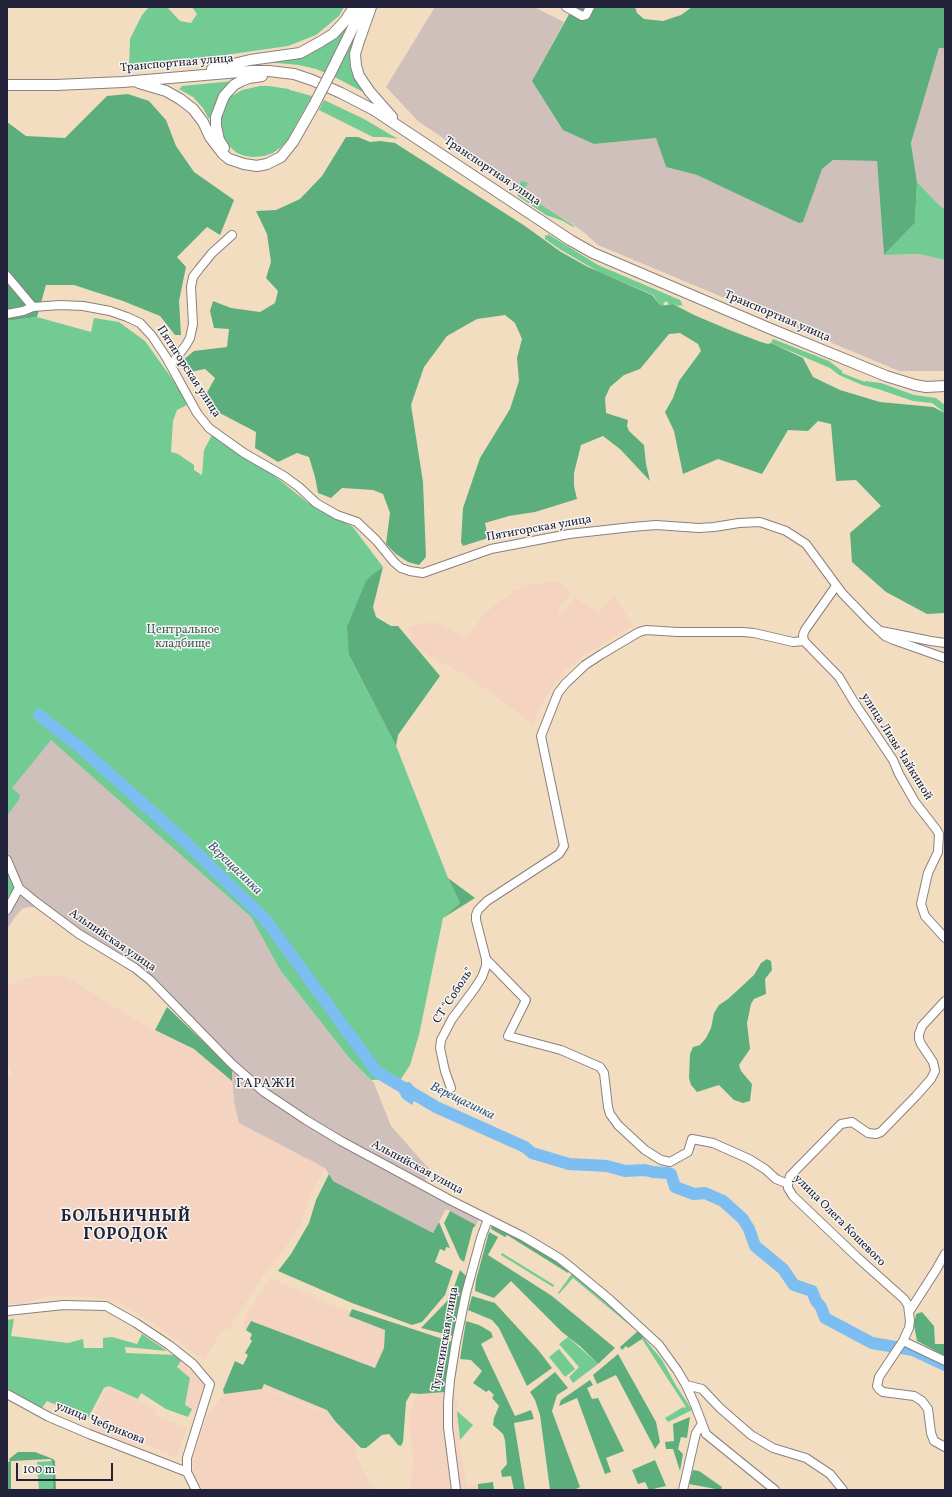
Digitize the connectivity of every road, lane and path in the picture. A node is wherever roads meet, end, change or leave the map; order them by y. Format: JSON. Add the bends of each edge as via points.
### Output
{"nodes":[{"id":1,"x":354,"y":7,"type":"edge"},
{"id":2,"x":362,"y":7,"type":"edge"},
{"id":3,"x":371,"y":7,"type":"edge"},
{"id":4,"x":566,"y":7,"type":"edge"},
{"id":5,"x":590,"y":7,"type":"edge"},
{"id":6,"x":294,"y":74,"type":"junction"},
{"id":7,"x":184,"y":77,"type":"junction"},
{"id":8,"x":131,"y":82,"type":"junction"},
{"id":9,"x":7,"y":85,"type":"edge"},
{"id":10,"x":403,"y":128,"type":"junction"},
{"id":11,"x":257,"y":166,"type":"junction"},
{"id":12,"x":232,"y":234,"type":"dead end"},
{"id":13,"x":7,"y":276,"type":"edge"},
{"id":14,"x":32,"y":307,"type":"junction"},
{"id":15,"x":7,"y":314,"type":"edge"},
{"id":16,"x":170,"y":365,"type":"junction"},
{"id":17,"x":945,"y":386,"type":"edge"},
{"id":18,"x":836,"y":586,"type":"junction"},
{"id":19,"x":878,"y":630,"type":"junction"},
{"id":20,"x":804,"y":641,"type":"junction"},
{"id":21,"x":945,"y":643,"type":"edge"},
{"id":22,"x":945,"y":658,"type":"edge"},
{"id":23,"x":7,"y":860,"type":"edge"},
{"id":24,"x":19,"y":888,"type":"junction"},
{"id":25,"x":7,"y":910,"type":"edge"},
{"id":26,"x":945,"y":938,"type":"edge"},
{"id":27,"x":486,"y":959,"type":"junction"},
{"id":28,"x":945,"y":1001,"type":"edge"},
{"id":29,"x":451,"y":1088,"type":"dead end"},
{"id":30,"x":788,"y":1184,"type":"junction"},
{"id":31,"x":488,"y":1219,"type":"junction"},
{"id":32,"x":945,"y":1254,"type":"edge"},
{"id":33,"x":7,"y":1311,"type":"edge"},
{"id":34,"x":909,"y":1312,"type":"junction"},
{"id":35,"x":903,"y":1341,"type":"junction"},
{"id":36,"x":945,"y":1362,"type":"edge"},
{"id":37,"x":686,"y":1385,"type":"junction"},
{"id":38,"x":7,"y":1394,"type":"edge"},
{"id":39,"x":702,"y":1424,"type":"junction"},
{"id":40,"x":945,"y":1447,"type":"edge"},
{"id":41,"x":187,"y":1472,"type":"junction"},
{"id":42,"x":196,"y":1490,"type":"edge"},
{"id":43,"x":456,"y":1490,"type":"edge"},
{"id":44,"x":683,"y":1490,"type":"edge"},
{"id":45,"x":775,"y":1490,"type":"edge"},
{"id":46,"x":842,"y":1490,"type":"edge"}],
"edges":[{"from":1,"to":7,"type":"main road","via":[[332,34],[300,53],[250,60]]},
{"from":2,"to":11,"type":"main road","bridge":true,"via":[[314,105],[288,150],[274,162]]},
{"from":3,"to":10,"type":"main road","via":[[355,54],[356,66],[359,76],[370,92]]},
{"from":4,"to":5,"type":"street","via":[[582,16],[586,15]]},
{"from":6,"to":7,"type":"main road","name":"Транспортная улица","via":[[251,71]]},
{"from":6,"to":10,"type":"main road","name":"Транспортная улица","via":[[341,93]]},
{"from":6,"to":11,"type":"main road","via":[[260,76],[241,81],[228,90],[219,106],[216,126],[219,140],[238,158]]},
{"from":7,"to":8,"type":"main road","name":"Транспортная улица"},
{"from":8,"to":9,"type":"main road","name":"Транспортная улица"},
{"from":8,"to":11,"type":"main road","via":[[159,89],[180,99],[193,109],[223,154],[238,163]]},
{"from":10,"to":17,"type":"main road","name":"Транспортная улица","via":[[593,253],[886,376],[926,387]]},
{"from":12,"to":16,"type":"street","via":[[212,253],[193,277],[190,338]]},
{"from":13,"to":14,"type":"street"},
{"from":14,"to":15,"type":"street","name":"Пятигорская улица"},
{"from":14,"to":16,"type":"street","name":"Пятигорская улица","via":[[83,306],[127,317],[145,328]]},
{"from":16,"to":18,"type":"street","name":"Пятигорская улица","via":[[197,413],[209,428],[244,453],[284,476],[316,503],[337,515],[358,522],[394,562],[410,571],[423,573],[491,549],[569,534],[656,525],[714,528],[760,522],[786,531],[806,544]]},
{"from":18,"to":19,"type":"street","name":"Пятигорская улица"},
{"from":18,"to":20,"type":"street","via":[[805,630]]},
{"from":19,"to":21,"type":"street"},
{"from":19,"to":22,"type":"street","name":"Пятигорская улица","via":[[890,639]]},
{"from":20,"to":26,"type":"street","name":"улица Лизы Чайкиной","via":[[839,676],[893,760],[915,802],[936,829],[939,839],[938,852],[926,878],[921,904],[925,916]]},
{"from":20,"to":27,"type":"street","name":"СТ \"Соболь\"","via":[[793,642],[743,632],[646,630],[602,654],[574,675],[558,693],[541,736],[564,846],[559,854],[481,906],[476,916]]},
{"from":23,"to":24,"type":"street"},
{"from":24,"to":25,"type":"street"},
{"from":24,"to":31,"type":"street","name":"Альпийская улица","via":[[79,934],[150,980],[232,1064],[264,1092],[341,1140]]},
{"from":27,"to":29,"type":"street","name":"СТ \"Соболь\"","via":[[482,977],[452,1019],[441,1040],[441,1057]]},
{"from":27,"to":30,"type":"street","name":"улица Олега Кошевого","via":[[526,1000],[508,1036],[561,1050],[600,1067],[604,1074],[610,1114],[645,1150],[665,1161],[674,1160],[688,1152],[692,1140],[713,1143],[749,1159]]},
{"from":28,"to":30,"type":"street","via":[[922,1026],[919,1034],[920,1044],[934,1066],[933,1075],[916,1096],[876,1134],[868,1133],[852,1122],[841,1124],[790,1176]]},
{"from":30,"to":34,"type":"street","name":"улица Олега Кошевого","via":[[793,1196],[904,1299]]},
{"from":31,"to":37,"type":"street","name":"Альпийская улица","via":[[559,1258],[608,1298],[659,1345]]},
{"from":31,"to":43,"type":"street","name":"Туапсинская улица","via":[[462,1312],[450,1380],[448,1427]]},
{"from":32,"to":34,"type":"street"},
{"from":33,"to":41,"type":"street","via":[[64,1305],[106,1306],[182,1354],[210,1384],[188,1451]]},
{"from":34,"to":35,"type":"street","via":[[910,1321]]},
{"from":35,"to":36,"type":"street"},
{"from":35,"to":40,"type":"street","via":[[879,1377],[877,1386],[883,1392],[914,1396],[922,1401],[928,1409],[934,1441]]},
{"from":37,"to":39,"type":"street","name":"Альпийская улица"},
{"from":37,"to":46,"type":"street","via":[[702,1389],[751,1435],[774,1448],[806,1458],[830,1474]]},
{"from":38,"to":41,"type":"street","name":"улица Чебрикова","via":[[69,1426]]},
{"from":39,"to":44,"type":"street","via":[[696,1433]]},
{"from":39,"to":45,"type":"street","name":"Альпийская улица","via":[[706,1434]]},
{"from":41,"to":42,"type":"street"}]}
